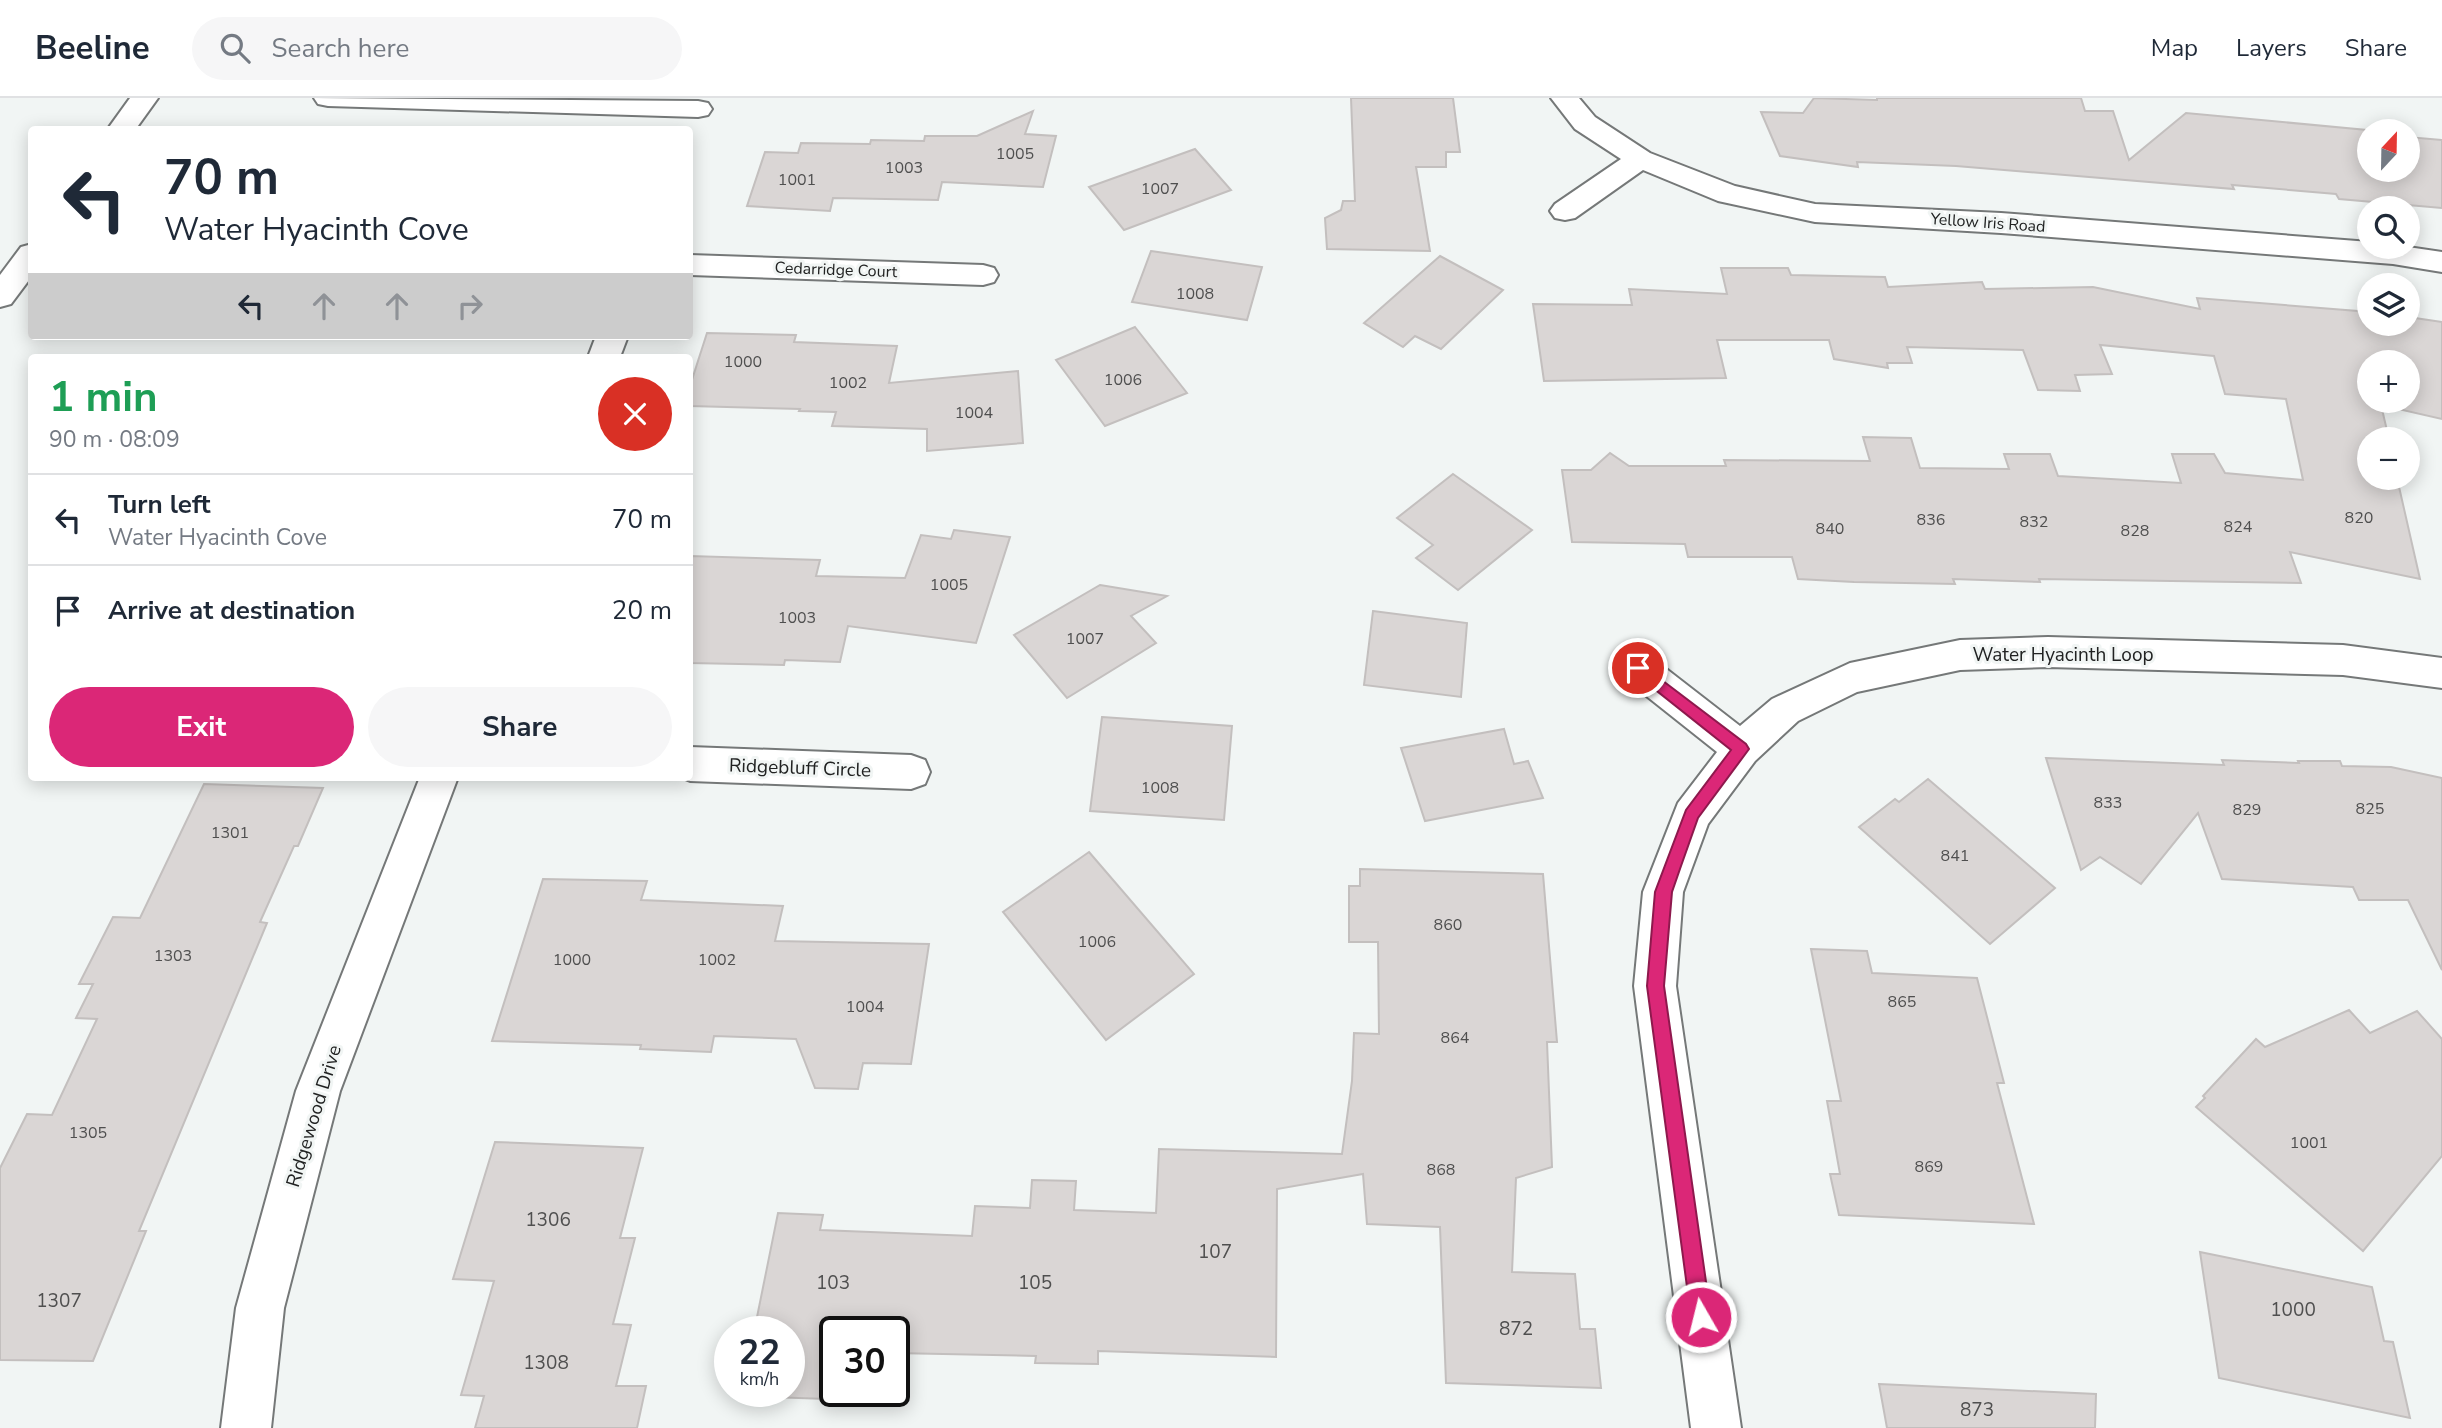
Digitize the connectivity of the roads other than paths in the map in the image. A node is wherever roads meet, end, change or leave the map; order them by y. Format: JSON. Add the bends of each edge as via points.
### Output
{"nodes":[{"id":1,"x":144,"y":98,"type":"edge"},
{"id":2,"x":328,"y":98,"type":"edge"},
{"id":3,"x":1565,"y":98,"type":"edge"},
{"id":4,"x":696,"y":113,"type":"edge"},
{"id":5,"x":124,"y":126,"type":"edge"},
{"id":6,"x":1640,"y":159,"type":"junction"},
{"id":7,"x":1565,"y":211,"type":"dead end"},
{"id":8,"x":28,"y":259,"type":"edge"},
{"id":9,"x":2442,"y":262,"type":"edge"},
{"id":10,"x":693,"y":265,"type":"edge"},
{"id":11,"x":983,"y":275,"type":"dead end"},
{"id":12,"x":0,"y":297,"type":"edge"},
{"id":13,"x":1638,"y":668,"type":"dead end"},
{"id":14,"x":2442,"y":673,"type":"edge"},
{"id":15,"x":1741,"y":749,"type":"junction"},
{"id":16,"x":693,"y":764,"type":"edge"},
{"id":17,"x":911,"y":772,"type":"dead end"},
{"id":18,"x":437,"y":781,"type":"edge"},
{"id":19,"x":246,"y":1428,"type":"edge"},
{"id":20,"x":1716,"y":1428,"type":"edge"}],
"edges":[{"from":1,"to":5,"type":"street"},
{"from":2,"to":4,"type":"street"},
{"from":3,"to":6,"type":"street","name":"Yellow Iris Road","via":[[1585,123]]},
{"from":6,"to":7,"type":"street"},
{"from":6,"to":9,"type":"street","name":"Yellow Iris Road","via":[[1728,194],[1815,213],[2015,224],[2393,254]]},
{"from":8,"to":12,"type":"street"},
{"from":10,"to":11,"type":"street","name":"Cedarridge Court"},
{"from":13,"to":15,"type":"street"},
{"from":14,"to":15,"type":"street","name":"Water Hyacinth Loop","via":[[2343,660],[1960,654],[1850,678],[1785,710]]},
{"from":15,"to":20,"type":"street","name":"Water Hyacinth Loop","via":[[1692,815],[1663,892],[1655,986]]},
{"from":16,"to":17,"type":"street","name":"Ridgebluff Circle"},
{"from":18,"to":19,"type":"street","name":"Ridgewood Drive","via":[[318,1091],[260,1308]]}]}
